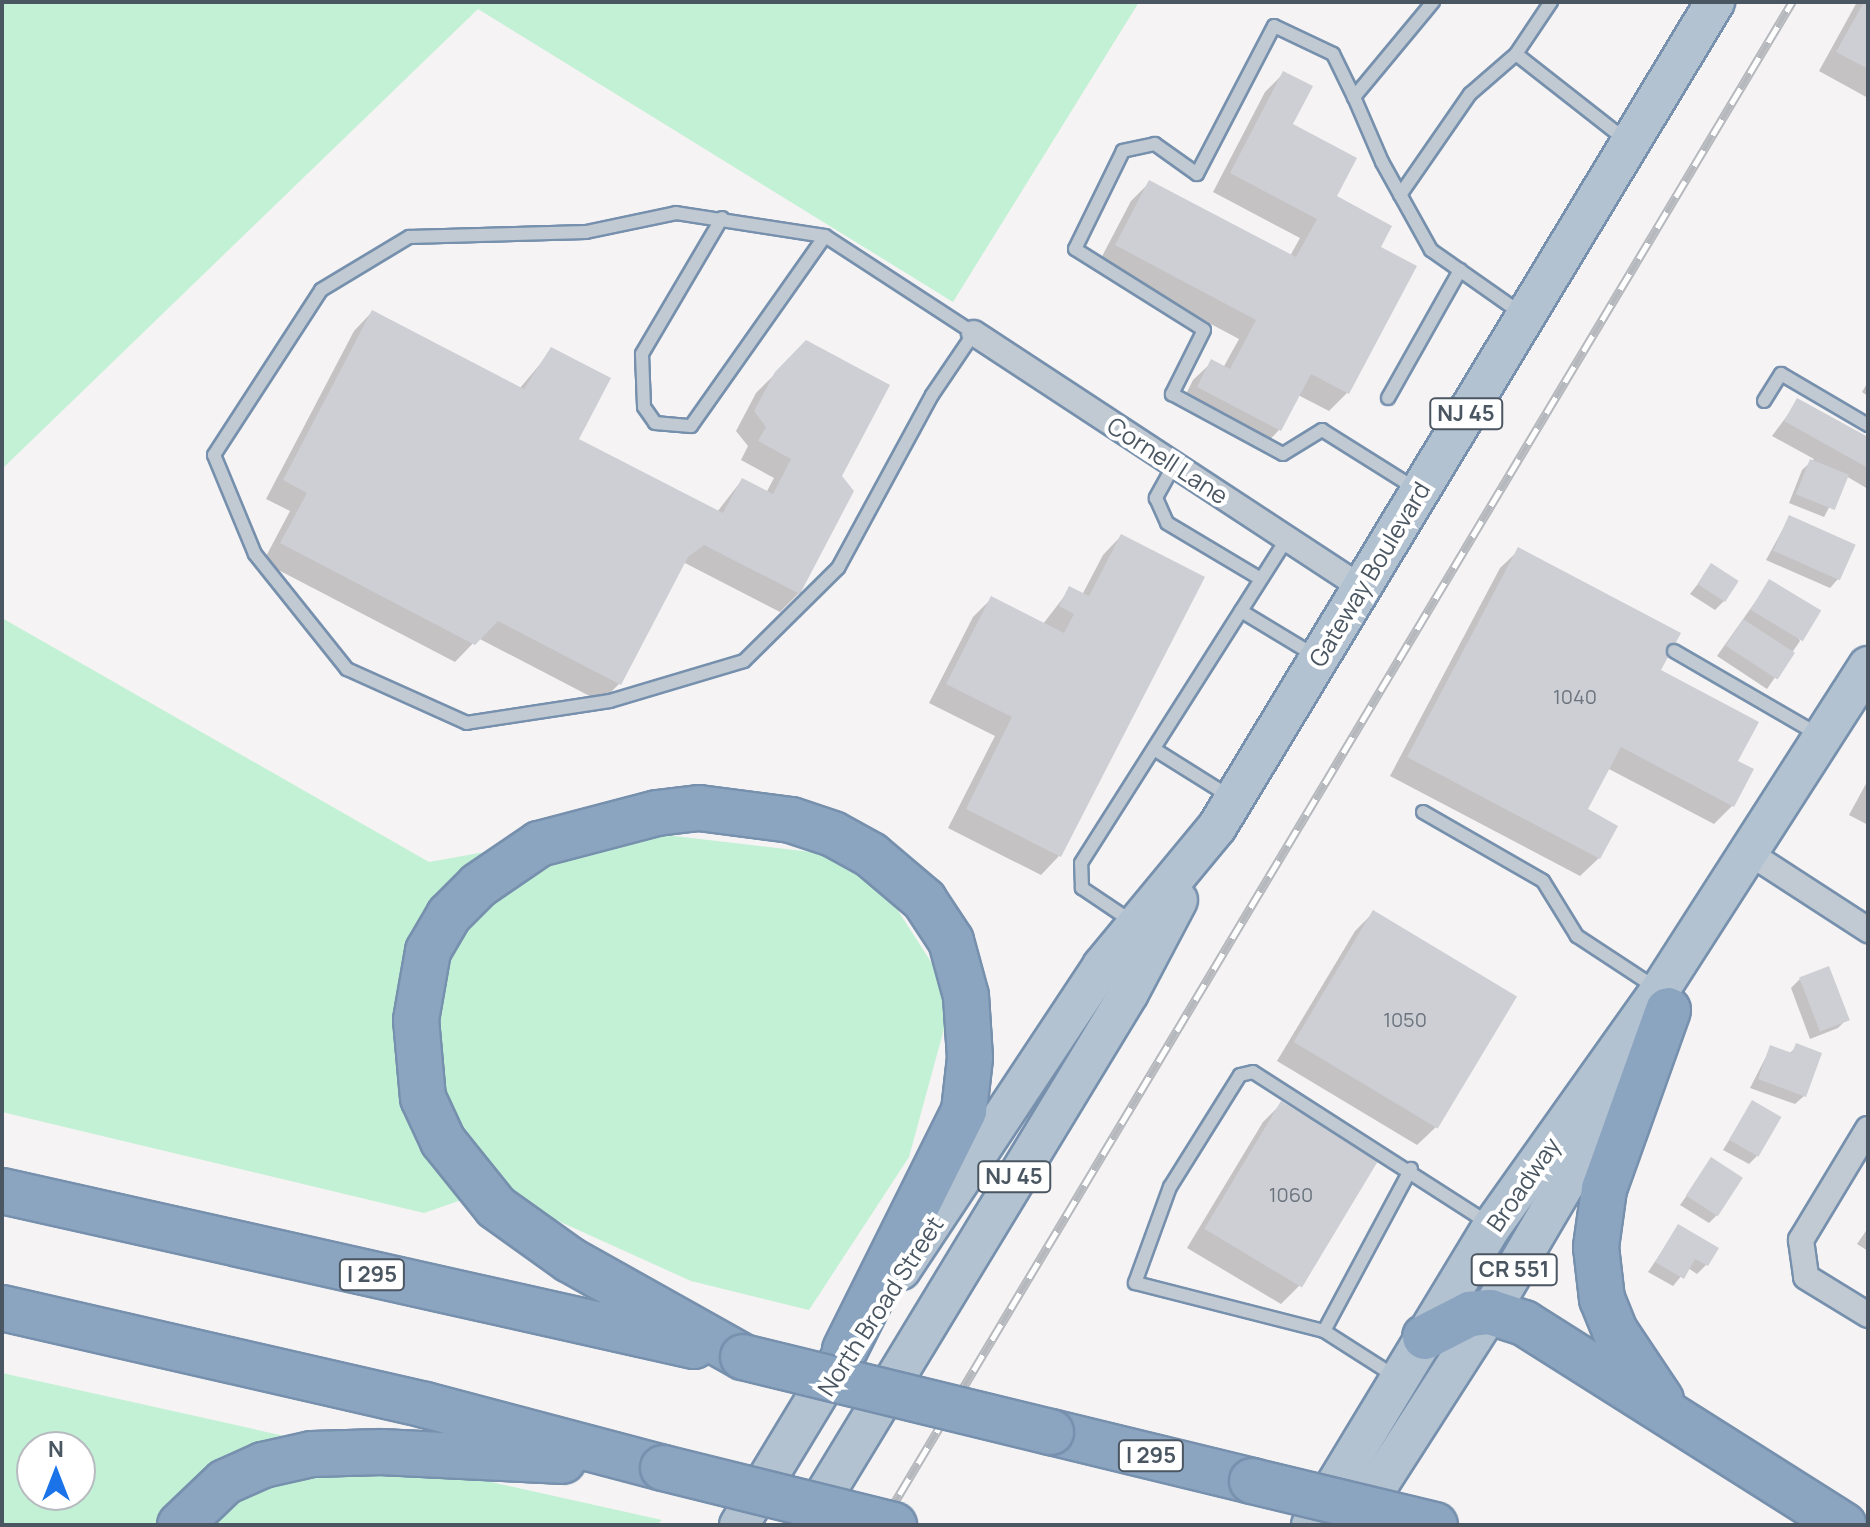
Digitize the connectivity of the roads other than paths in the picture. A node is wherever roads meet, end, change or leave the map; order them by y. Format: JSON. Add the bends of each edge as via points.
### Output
{"nodes":[{"id":1,"x":1433,"y":2,"type":"edge"},
{"id":2,"x":1551,"y":2,"type":"edge"},
{"id":3,"x":1715,"y":2,"type":"edge"},
{"id":4,"x":1516,"y":54,"type":"junction"},
{"id":5,"x":1354,"y":97,"type":"junction"},
{"id":6,"x":1630,"y":143,"type":"junction"},
{"id":7,"x":1400,"y":195,"type":"junction"},
{"id":8,"x":722,"y":218,"type":"junction"},
{"id":9,"x":825,"y":236,"type":"junction"},
{"id":10,"x":1460,"y":270,"type":"junction"},
{"id":11,"x":1525,"y":316,"type":"junction"},
{"id":12,"x":974,"y":333,"type":"junction"},
{"id":13,"x":1388,"y":398,"type":"dead end"},
{"id":14,"x":1764,"y":401,"type":"dead end"},
{"id":15,"x":1868,"y":425,"type":"edge"},
{"id":16,"x":1174,"y":465,"type":"junction"},
{"id":17,"x":1419,"y":491,"type":"junction"},
{"id":18,"x":1287,"y":538,"type":"junction"},
{"id":19,"x":1261,"y":579,"type":"junction"},
{"id":20,"x":1361,"y":587,"type":"junction"},
{"id":21,"x":1241,"y":611,"type":"junction"},
{"id":22,"x":1674,"y":651,"type":"dead end"},
{"id":23,"x":1319,"y":658,"type":"junction"},
{"id":24,"x":1868,"y":666,"type":"edge"},
{"id":25,"x":1823,"y":738,"type":"junction"},
{"id":26,"x":1154,"y":749,"type":"junction"},
{"id":27,"x":1226,"y":812,"type":"junction"},
{"id":28,"x":1423,"y":812,"type":"dead end"},
{"id":29,"x":1751,"y":854,"type":"junction"},
{"id":30,"x":1137,"y":925,"type":"junction"},
{"id":31,"x":1868,"y":930,"type":"edge"},
{"id":32,"x":1667,"y":1000,"type":"junction"},
{"id":33,"x":996,"y":1127,"type":"joint"},
{"id":34,"x":1868,"y":1129,"type":"edge"},
{"id":35,"x":1411,"y":1169,"type":"junction"},
{"id":36,"x":2,"y":1191,"type":"edge"},
{"id":37,"x":1493,"y":1225,"type":"junction"},
{"id":38,"x":2,"y":1308,"type":"edge"},
{"id":39,"x":1490,"y":1312,"type":"junction"},
{"id":40,"x":1868,"y":1315,"type":"edge"},
{"id":41,"x":1324,"y":1331,"type":"junction"},
{"id":42,"x":1425,"y":1337,"type":"junction"},
{"id":43,"x":845,"y":1350,"type":"junction"},
{"id":44,"x":743,"y":1357,"type":"junction"},
{"id":45,"x":1398,"y":1378,"type":"junction"},
{"id":46,"x":1687,"y":1428,"type":"junction"},
{"id":47,"x":663,"y":1468,"type":"junction"},
{"id":48,"x":1339,"y":1481,"type":"junction"},
{"id":49,"x":180,"y":1525,"type":"edge"},
{"id":50,"x":739,"y":1525,"type":"edge"},
{"id":51,"x":806,"y":1525,"type":"edge"},
{"id":52,"x":894,"y":1525,"type":"edge"},
{"id":53,"x":1311,"y":1525,"type":"edge"},
{"id":54,"x":1327,"y":1525,"type":"edge"},
{"id":55,"x":1353,"y":1525,"type":"edge"},
{"id":56,"x":1435,"y":1525,"type":"edge"},
{"id":57,"x":1843,"y":1525,"type":"edge"}],
"edges":[{"from":1,"to":5,"type":"lane"},
{"from":2,"to":4,"type":"lane"},
{"from":3,"to":6,"type":"main road","name":"Gateway Boulevard","number":"NJ 45"},
{"from":4,"to":6,"type":"lane"},
{"from":4,"to":7,"type":"lane","via":[[1470,94]]},
{"from":5,"to":7,"type":"lane"},
{"from":5,"to":17,"type":"lane","via":[[1333,54],[1274,26],[1197,174],[1155,144],[1123,151],[1075,249],[1204,330],[1172,394],[1283,454],[1322,430]]},
{"from":6,"to":11,"type":"main road","name":"Gateway Boulevard","number":"NJ 45"},
{"from":7,"to":10,"type":"lane","via":[[1431,250]]},
{"from":8,"to":9,"type":"lane"},
{"from":8,"to":9,"type":"lane","via":[[642,354],[644,407],[655,423],[691,426]]},
{"from":8,"to":12,"type":"lane","via":[[676,213],[586,232],[409,237],[321,290],[214,455],[255,554],[347,669],[467,723],[610,701],[744,661],[838,568],[932,395]]},
{"from":9,"to":12,"type":"lane"},
{"from":10,"to":11,"type":"lane"},
{"from":10,"to":13,"type":"lane"},
{"from":11,"to":17,"type":"main road","name":"Gateway Boulevard","number":"NJ 45"},
{"from":12,"to":16,"type":"street","name":"Cornell Lane"},
{"from":14,"to":15,"type":"lane","via":[[1781,374]]},
{"from":16,"to":18,"type":"street","name":"Cornell Lane"},
{"from":16,"to":19,"type":"lane","via":[[1156,498],[1162,516]]},
{"from":17,"to":20,"type":"main road","name":"Gateway Boulevard","number":"NJ 45"},
{"from":18,"to":19,"type":"lane"},
{"from":18,"to":20,"type":"street","name":"Cornell Lane"},
{"from":19,"to":21,"type":"lane"},
{"from":20,"to":23,"type":"main road","name":"Gateway Boulevard","number":"NJ 45"},
{"from":21,"to":23,"type":"lane"},
{"from":21,"to":26,"type":"lane"},
{"from":22,"to":25,"type":"lane"},
{"from":23,"to":27,"type":"main road","name":"Gateway Boulevard","number":"NJ 45"},
{"from":24,"to":25,"type":"main road","name":"Broadway","number":"CR 551"},
{"from":25,"to":29,"type":"main road","name":"Broadway","number":"CR 551"},
{"from":26,"to":27,"type":"lane"},
{"from":26,"to":30,"type":"lane","via":[[1080,873],[1082,888]]},
{"from":27,"to":30,"type":"main road","name":"Gateway Boulevard","number":"NJ 45"},
{"from":27,"to":51,"type":"main road","number":"NJ 45","via":[[1129,993]]},
{"from":28,"to":32,"type":"lane","via":[[1543,881],[1577,936]]},
{"from":29,"to":31,"type":"street"},
{"from":29,"to":32,"type":"main road","name":"Broadway","number":"CR 551"},
{"from":30,"to":33,"type":"main road","name":"Gateway Boulevard","number":"NJ 45","via":[[1102,966]]},
{"from":32,"to":37,"type":"main road","name":"Broadway","number":"CR 551"},
{"from":32,"to":39,"type":"main road","name":"Broadway","number":"CR 551"},
{"from":32,"to":46,"type":"highway","via":[[1604,1189],[1596,1263],[1602,1299],[1624,1347]]},
{"from":33,"to":43,"type":"main road","name":"North Broad Street","number":"NJ 45"},
{"from":34,"to":40,"type":"street","via":[[1801,1240],[1806,1277]]},
{"from":35,"to":37,"type":"lane"},
{"from":35,"to":41,"type":"lane"},
{"from":35,"to":41,"type":"lane","via":[[1253,1072],[1240,1075],[1170,1187],[1135,1283]]},
{"from":36,"to":44,"type":"highway","number":"I 295"},
{"from":37,"to":42,"type":"main road","name":"Broadway","number":"CR 551"},
{"from":38,"to":47,"type":"highway","via":[[395,1398]]},
{"from":39,"to":42,"type":"highway","via":[[1459,1316]]},
{"from":39,"to":46,"type":"highway","via":[[1524,1323]]},
{"from":39,"to":55,"type":"main road","name":"Broadway","number":"CR 551"},
{"from":41,"to":45,"type":"lane"},
{"from":42,"to":45,"type":"main road","name":"Broadway","number":"CR 551"},
{"from":43,"to":44,"type":"highway","via":[[964,1111],[970,1058],[966,996],[951,941],[924,900],[871,855],[833,834],[791,820],[699,808],[657,813],[539,844],[479,885],[449,915],[428,951],[416,1020],[423,1098],[443,1141],[496,1207],[570,1260]]},
{"from":43,"to":50,"type":"main road","name":"North Broad Street","number":"NJ 45"},
{"from":44,"to":56,"type":"highway","number":"I 295","bridge":true},
{"from":45,"to":48,"type":"main road","name":"Broadway","number":"CR 551"},
{"from":46,"to":57,"type":"highway"},
{"from":47,"to":49,"type":"highway","via":[[434,1453],[312,1454],[263,1465],[225,1482]]},
{"from":47,"to":52,"type":"highway","bridge":true},
{"from":48,"to":53,"type":"main road","name":"Broadway","number":"CR 551"},
{"from":48,"to":54,"type":"highway"}]}
